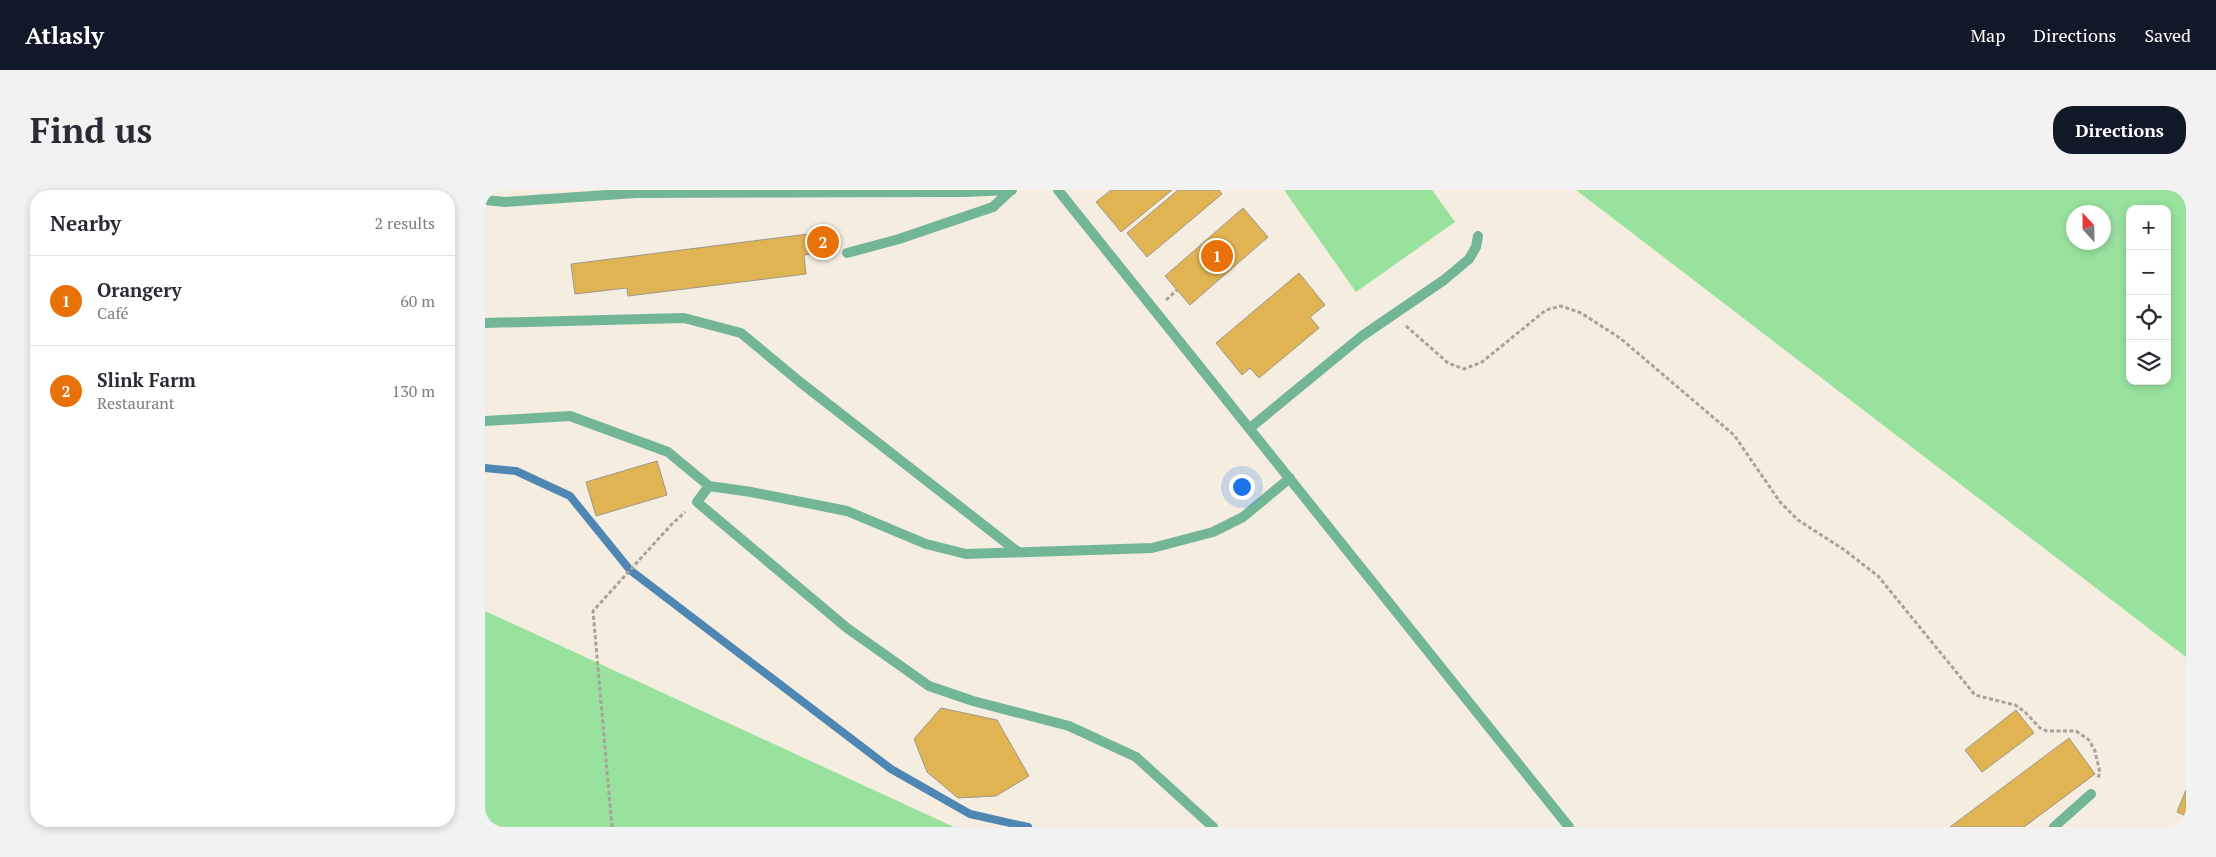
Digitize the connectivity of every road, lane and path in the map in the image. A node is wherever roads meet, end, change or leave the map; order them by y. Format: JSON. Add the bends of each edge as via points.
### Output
{"nodes":[{"id":1,"x":1011,"y":190,"type":"edge"},
{"id":2,"x":1064,"y":192,"type":"edge"},
{"id":3,"x":485,"y":200,"type":"edge"},
{"id":4,"x":1478,"y":236,"type":"dead end"},
{"id":5,"x":847,"y":253,"type":"dead end"},
{"id":6,"x":1393,"y":314,"type":"junction"},
{"id":7,"x":485,"y":323,"type":"edge"},
{"id":8,"x":485,"y":420,"type":"edge"},
{"id":9,"x":1250,"y":428,"type":"junction"},
{"id":10,"x":1290,"y":478,"type":"junction"},
{"id":11,"x":709,"y":486,"type":"junction"},
{"id":12,"x":697,"y":502,"type":"junction"},
{"id":13,"x":1018,"y":552,"type":"junction"},
{"id":14,"x":2091,"y":794,"type":"joint"},
{"id":15,"x":612,"y":827,"type":"edge"},
{"id":16,"x":1213,"y":827,"type":"edge"},
{"id":17,"x":1569,"y":827,"type":"edge"},
{"id":18,"x":2054,"y":827,"type":"edge"}],
"edges":[{"from":1,"to":3,"type":"lane","via":[[636,193],[505,202]]},
{"from":1,"to":5,"type":"lane","via":[[993,206],[899,240]]},
{"from":2,"to":9,"type":"lane"},
{"from":4,"to":6,"type":"lane","via":[[1469,259]]},
{"from":6,"to":9,"type":"lane"},
{"from":6,"to":14,"type":"path","via":[[1448,363],[1464,369],[1482,362],[1546,310],[1561,306],[1581,313],[1620,338],[1734,434],[1780,502],[1798,520],[1878,576],[1975,695],[2015,705],[2047,732],[2076,731],[2089,740],[2095,750],[2100,773]]},
{"from":7,"to":13,"type":"lane","via":[[685,318],[741,333]]},
{"from":8,"to":11,"type":"lane","via":[[570,416],[669,452]]},
{"from":9,"to":10,"type":"lane"},
{"from":10,"to":13,"type":"lane","via":[[1243,517],[1213,532],[1152,548]]},
{"from":10,"to":17,"type":"lane"},
{"from":11,"to":12,"type":"lane"},
{"from":11,"to":13,"type":"lane","via":[[847,511],[926,544],[966,554]]},
{"from":12,"to":15,"type":"path","via":[[593,611]]},
{"from":12,"to":16,"type":"lane","via":[[847,628],[929,686],[1069,726],[1136,757]]},
{"from":14,"to":18,"type":"lane"}]}
